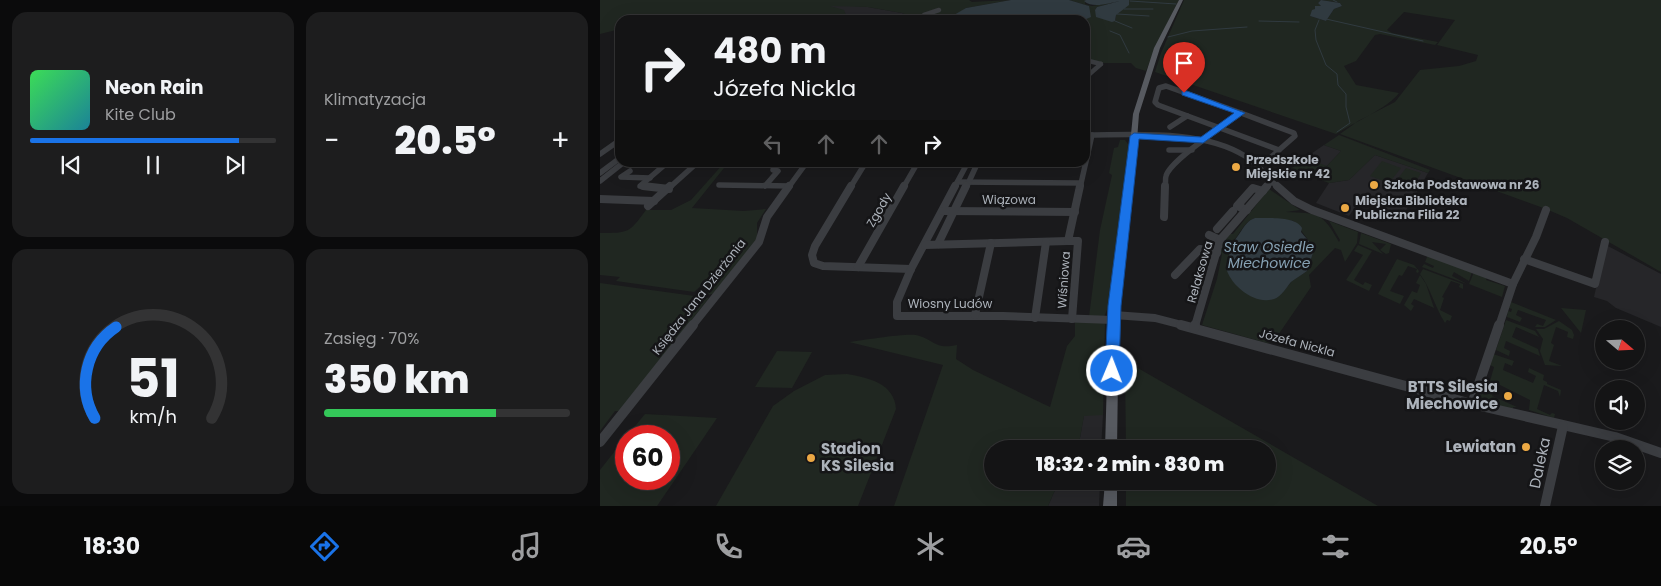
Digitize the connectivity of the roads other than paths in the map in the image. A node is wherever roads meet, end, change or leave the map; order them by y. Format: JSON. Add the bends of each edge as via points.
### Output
{"nodes":[{"id":1,"x":1181,"y":0,"type":"edge"},
{"id":2,"x":939,"y":10,"type":"dead end"},
{"id":3,"x":924,"y":15,"type":"edge"},
{"id":4,"x":1090,"y":61,"type":"edge"},
{"id":5,"x":1090,"y":74,"type":"edge"},
{"id":6,"x":1241,"y":113,"type":"junction"},
{"id":7,"x":1187,"y":116,"type":"junction"},
{"id":8,"x":1170,"y":127,"type":"dead end"},
{"id":9,"x":1220,"y":128,"type":"junction"},
{"id":10,"x":1090,"y":135,"type":"edge"},
{"id":11,"x":1134,"y":136,"type":"junction"},
{"id":12,"x":1203,"y":140,"type":"junction"},
{"id":13,"x":615,"y":143,"type":"edge"},
{"id":14,"x":600,"y":145,"type":"edge"},
{"id":15,"x":612,"y":145,"type":"junction"},
{"id":16,"x":1169,"y":150,"type":"dead end"},
{"id":17,"x":1192,"y":150,"type":"junction"},
{"id":18,"x":1279,"y":150,"type":"junction"},
{"id":19,"x":600,"y":154,"type":"edge"},
{"id":20,"x":1269,"y":159,"type":"dead end"},
{"id":21,"x":615,"y":162,"type":"edge"},
{"id":22,"x":618,"y":167,"type":"edge"},
{"id":23,"x":662,"y":167,"type":"edge"},
{"id":24,"x":693,"y":167,"type":"edge"},
{"id":25,"x":773,"y":167,"type":"edge"},
{"id":26,"x":803,"y":167,"type":"edge"},
{"id":27,"x":863,"y":167,"type":"edge"},
{"id":28,"x":915,"y":167,"type":"edge"},
{"id":29,"x":966,"y":167,"type":"edge"},
{"id":30,"x":976,"y":167,"type":"edge"},
{"id":31,"x":1084,"y":167,"type":"edge"},
{"id":32,"x":630,"y":171,"type":"dead end"},
{"id":33,"x":600,"y":173,"type":"edge"},
{"id":34,"x":650,"y":178,"type":"junction"},
{"id":35,"x":600,"y":181,"type":"edge"},
{"id":36,"x":1272,"y":181,"type":"junction"},
{"id":37,"x":958,"y":182,"type":"junction"},
{"id":38,"x":969,"y":182,"type":"junction"},
{"id":39,"x":1081,"y":184,"type":"junction"},
{"id":40,"x":719,"y":185,"type":"dead end"},
{"id":41,"x":765,"y":186,"type":"junction"},
{"id":42,"x":790,"y":186,"type":"junction"},
{"id":43,"x":669,"y":189,"type":"junction"},
{"id":44,"x":600,"y":199,"type":"edge"},
{"id":45,"x":1546,"y":210,"type":"dead end"},
{"id":46,"x":943,"y":211,"type":"junction"},
{"id":47,"x":955,"y":211,"type":"junction"},
{"id":48,"x":1233,"y":211,"type":"dead end"},
{"id":49,"x":1075,"y":212,"type":"junction"},
{"id":50,"x":1164,"y":217,"type":"dead end"},
{"id":51,"x":1223,"y":222,"type":"junction"},
{"id":52,"x":1233,"y":226,"type":"junction"},
{"id":53,"x":1217,"y":229,"type":"dead end"},
{"id":54,"x":1209,"y":234,"type":"dead end"},
{"id":55,"x":1220,"y":240,"type":"junction"},
{"id":56,"x":1068,"y":241,"type":"junction"},
{"id":57,"x":1046,"y":242,"type":"junction"},
{"id":58,"x":1605,"y":242,"type":"dead end"},
{"id":59,"x":991,"y":243,"type":"junction"},
{"id":60,"x":938,"y":244,"type":"junction"},
{"id":61,"x":925,"y":245,"type":"junction"},
{"id":62,"x":1217,"y":253,"type":"junction"},
{"id":63,"x":1524,"y":260,"type":"junction"},
{"id":64,"x":858,"y":267,"type":"junction"},
{"id":65,"x":912,"y":269,"type":"junction"},
{"id":66,"x":1175,"y":275,"type":"dead end"},
{"id":67,"x":1513,"y":284,"type":"junction"},
{"id":68,"x":976,"y":315,"type":"junction"},
{"id":69,"x":1035,"y":318,"type":"junction"},
{"id":70,"x":1114,"y":318,"type":"junction"},
{"id":71,"x":1072,"y":319,"type":"junction"},
{"id":72,"x":1194,"y":328,"type":"junction"},
{"id":73,"x":1472,"y":404,"type":"junction"},
{"id":74,"x":1563,"y":426,"type":"junction"},
{"id":75,"x":1111,"y":440,"type":"edge"},
{"id":76,"x":600,"y":442,"type":"edge"},
{"id":77,"x":1661,"y":453,"type":"edge"},
{"id":78,"x":1111,"y":490,"type":"edge"},
{"id":79,"x":1110,"y":506,"type":"edge"},
{"id":80,"x":1545,"y":506,"type":"edge"}],
"edges":[{"from":1,"to":11,"type":"main road","via":[[1148,72],[1137,108]]},
{"from":2,"to":3,"type":"street"},
{"from":4,"to":5,"type":"street","via":[[1102,64]]},
{"from":6,"to":7,"type":"street","via":[[1166,86],[1159,88],[1155,102]]},
{"from":6,"to":9,"type":"street"},
{"from":6,"to":18,"type":"street","via":[[1294,133],[1295,136]]},
{"from":7,"to":8,"type":"street"},
{"from":7,"to":9,"type":"street"},
{"from":9,"to":12,"type":"street"},
{"from":9,"to":18,"type":"street"},
{"from":10,"to":11,"type":"street"},
{"from":11,"to":12,"type":"street"},
{"from":11,"to":70,"type":"main road"},
{"from":12,"to":17,"type":"street"},
{"from":12,"to":36,"type":"street","via":[[1242,153]]},
{"from":13,"to":15,"type":"street"},
{"from":14,"to":15,"type":"street"},
{"from":15,"to":19,"type":"street"},
{"from":16,"to":17,"type":"street"},
{"from":17,"to":50,"type":"street","via":[[1166,176]]},
{"from":18,"to":20,"type":"street"},
{"from":21,"to":33,"type":"street"},
{"from":22,"to":35,"type":"street"},
{"from":23,"to":34,"type":"street"},
{"from":24,"to":43,"type":"street"},
{"from":25,"to":41,"type":"street","via":[[772,170],[778,171]]},
{"from":26,"to":42,"type":"street","name":"Księdza Jana Dzierżonia"},
{"from":27,"to":64,"type":"street","via":[[811,257],[814,263],[823,266]]},
{"from":28,"to":64,"type":"street","name":"Zgody"},
{"from":29,"to":37,"type":"street","name":"Wiosny Ludów"},
{"from":30,"to":38,"type":"street"},
{"from":31,"to":39,"type":"street","name":"Wiśniowa"},
{"from":32,"to":34,"type":"street","via":[[621,178]]},
{"from":34,"to":43,"type":"street","via":[[640,186]]},
{"from":36,"to":52,"type":"street","name":"Relaksowa"},
{"from":36,"to":67,"type":"street","via":[[1288,197],[1312,210]]},
{"from":37,"to":38,"type":"street"},
{"from":37,"to":46,"type":"street","name":"Wiosny Ludów"},
{"from":38,"to":39,"type":"street"},
{"from":38,"to":47,"type":"street"},
{"from":39,"to":49,"type":"street","name":"Wiśniowa"},
{"from":40,"to":41,"type":"street"},
{"from":41,"to":42,"type":"street"},
{"from":42,"to":76,"type":"street","name":"Księdza Jana Dzierżonia","via":[[763,225],[759,242]]},
{"from":43,"to":44,"type":"street","via":[[651,204]]},
{"from":45,"to":63,"type":"street"},
{"from":46,"to":47,"type":"street","name":"Wiązowa"},
{"from":46,"to":61,"type":"street","name":"Wiosny Ludów"},
{"from":47,"to":49,"type":"street","name":"Wiązowa"},
{"from":47,"to":60,"type":"street"},
{"from":48,"to":51,"type":"street"},
{"from":49,"to":56,"type":"street","name":"Wiśniowa"},
{"from":51,"to":52,"type":"street"},
{"from":51,"to":53,"type":"street"},
{"from":52,"to":55,"type":"street","name":"Relaksowa"},
{"from":54,"to":55,"type":"street"},
{"from":55,"to":62,"type":"street","name":"Relaksowa"},
{"from":56,"to":57,"type":"street"},
{"from":56,"to":71,"type":"street","name":"Wiśniowa","via":[[1078,241]]},
{"from":57,"to":59,"type":"street"},
{"from":57,"to":69,"type":"street"},
{"from":58,"to":63,"type":"street","via":[[1595,284]]},
{"from":59,"to":60,"type":"street"},
{"from":59,"to":68,"type":"street"},
{"from":60,"to":61,"type":"street"},
{"from":61,"to":65,"type":"street","name":"Wiosny Ludów"},
{"from":62,"to":66,"type":"street","via":[[1200,249]]},
{"from":62,"to":72,"type":"street","name":"Relaksowa"},
{"from":63,"to":67,"type":"street"},
{"from":64,"to":65,"type":"street"},
{"from":65,"to":68,"type":"street","name":"Wiosny Ludów","via":[[897,302],[897,316]]},
{"from":67,"to":73,"type":"street"},
{"from":68,"to":69,"type":"street","name":"Wiosny Ludów"},
{"from":69,"to":71,"type":"street","name":"Wiosny Ludów"},
{"from":70,"to":71,"type":"street","name":"Wiosny Ludów"},
{"from":70,"to":72,"type":"street","name":"Józefa Nickla","via":[[1155,318]]},
{"from":70,"to":75,"type":"main road"},
{"from":72,"to":73,"type":"street","name":"Józefa Nickla"},
{"from":73,"to":74,"type":"street","name":"Józefa Nickla"},
{"from":74,"to":77,"type":"street","name":"Józefa Nickla"},
{"from":74,"to":80,"type":"street","name":"Daleka"},
{"from":78,"to":79,"type":"main road"}]}
